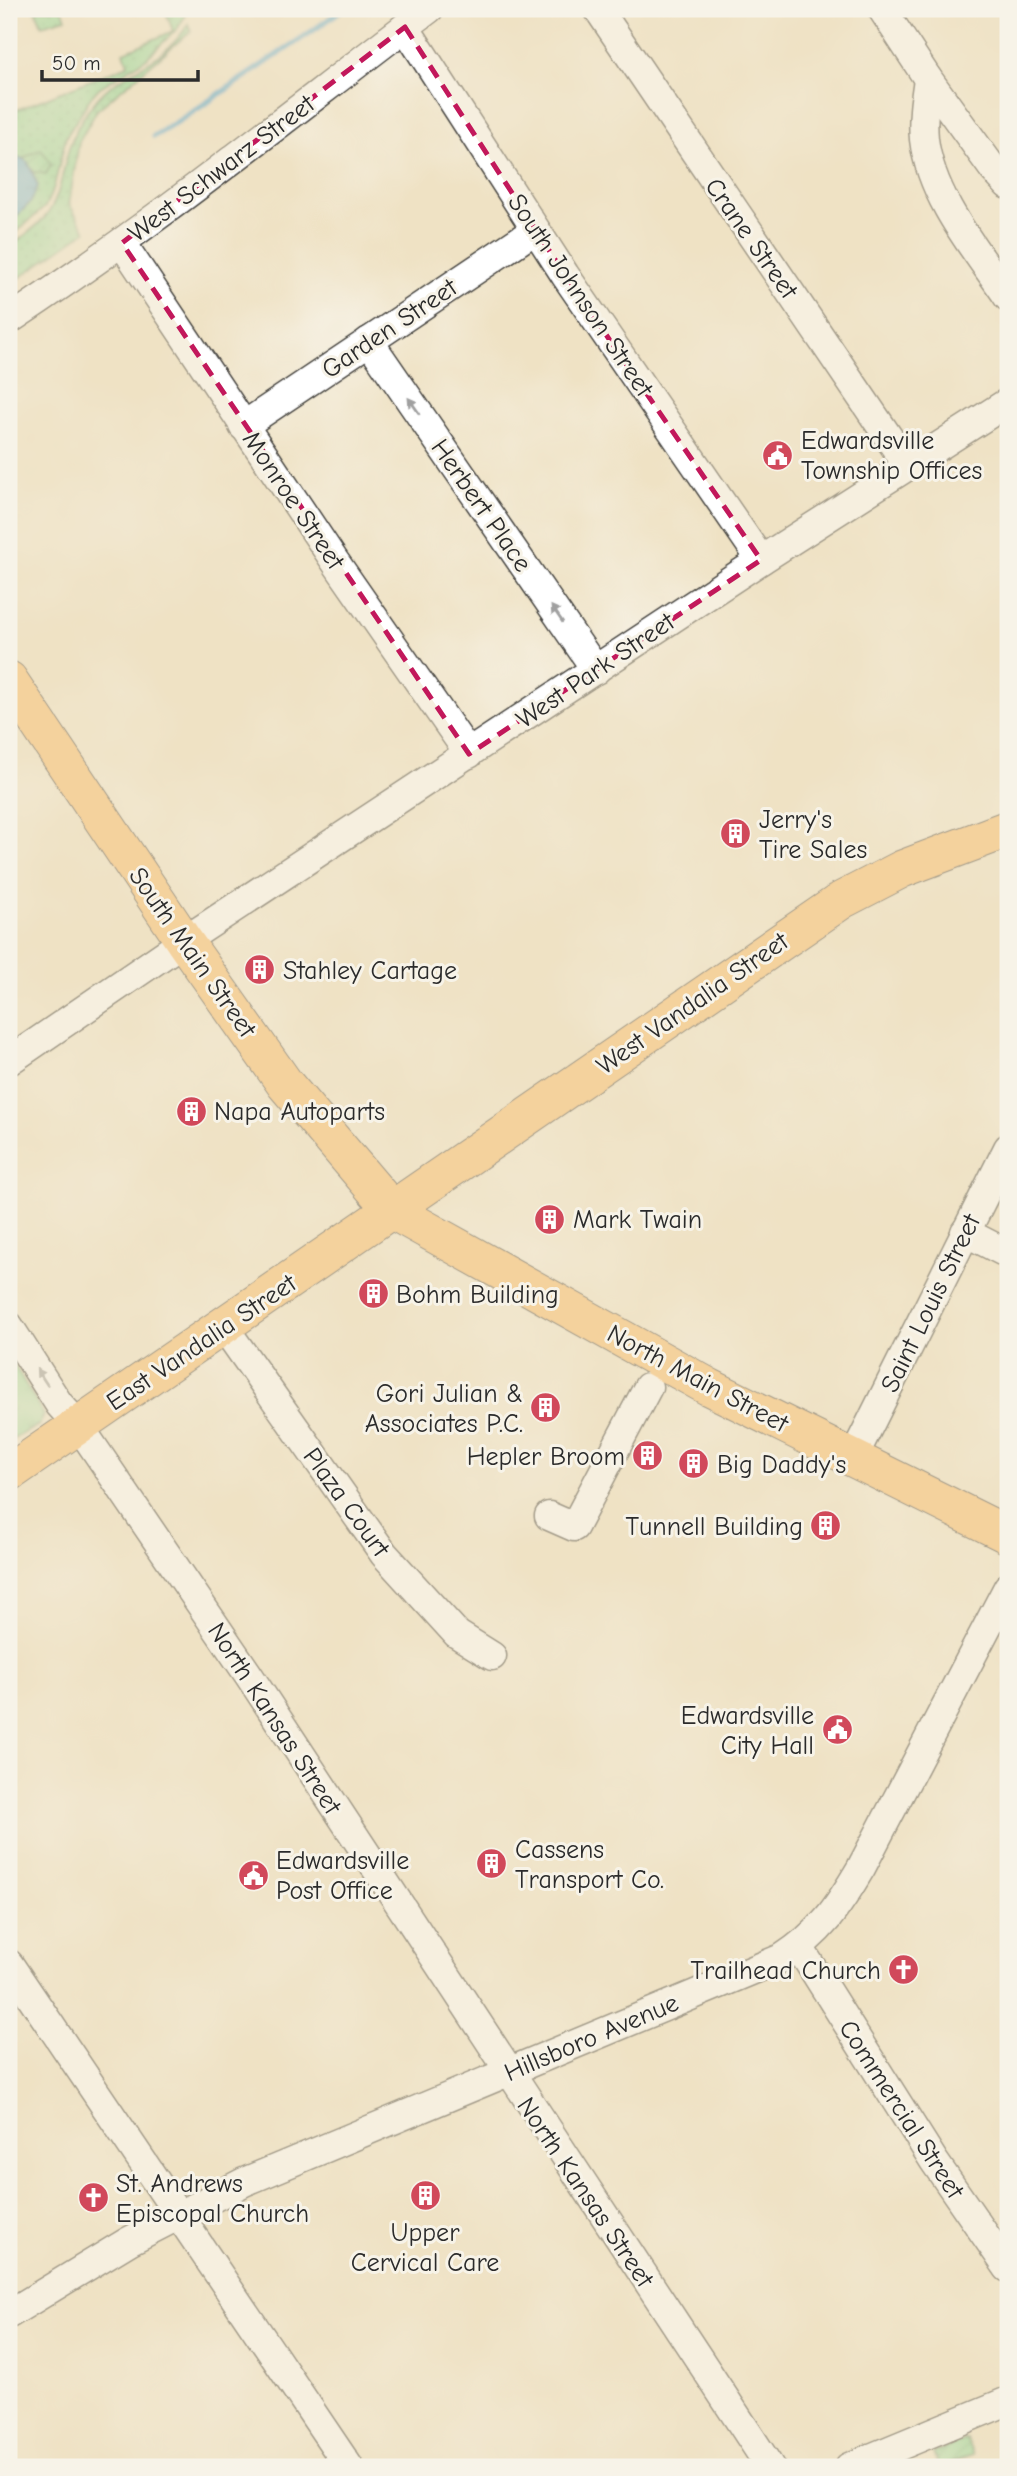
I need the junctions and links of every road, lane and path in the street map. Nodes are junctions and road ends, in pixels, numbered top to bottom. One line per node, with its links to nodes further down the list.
1 (429, 9): 4 (street, West Schwarz Street)
2 (598, 9): 14 (street, Crane Street)
3 (882, 9): 5 (street)
4 (405, 27): 7 (street, South Johnson Street); 8 (street, West Schwarz Street)
5 (928, 79): 6 (street); 9 (street)
6 (1008, 185)
7 (535, 230): 11 (street, Garden Street); 15 (street, South Johnson Street)
8 (122, 243): 10 (street, West Schwarz Street); 13 (street, Monroe Street)
9 (1008, 297)
10 (9, 320)
11 (369, 341): 13 (street, Garden Street); 16 (street, Herbert Place, one-way to 11)
12 (1008, 402): 14 (street, West Park Street)
13 (243, 426): 18 (street, Monroe Street)
14 (908, 466): 15 (street, West Park Street)
15 (761, 560): 16 (street, West Park Street)
16 (596, 670): 18 (street, West Park Street)
17 (9, 680): 20 (main road, South Main Street)
18 (469, 754): 20 (street, West Park Street)
19 (1008, 829): 23 (main road, West Vandalia Street)
20 (184, 941): 21 (street, West Park Street); 23 (main road, South Main Street)
21 (9, 1061)
22 (1008, 1148): 24 (street, Saint Louis Street)
23 (393, 1211): 27 (main road, East Vandalia Street); 30 (main road, North Main Street)
24 (965, 1232): 25 (street); 30 (street, Saint Louis Street)
25 (1008, 1254)
26 (9, 1326): 29 (street, North Kansas Street, one-way to 26)
27 (225, 1327): 29 (main road, East Vandalia Street); 35 (street, Plaza Court)
28 (648, 1387): 32 (street)
29 (79, 1426): 31 (main road, East Vandalia Street); 38 (street, North Kansas Street)
30 (853, 1458): 33 (main road, North Main Street)
31 (9, 1473)
32 (549, 1516)
33 (1008, 1535)
34 (1008, 1587): 36 (street, Hillsboro Avenue)
35 (492, 1656)
36 (799, 1947): 38 (street, Hillsboro Avenue); 40 (street, Commercial Street)
37 (9, 1964): 39 (street)
38 (507, 2072): 39 (street, Hillsboro Avenue); 44 (street, North Kansas Street)
39 (178, 2214): 41 (street, Hillsboro Avenue); 43 (street)
40 (1008, 2268)
41 (9, 2314)
42 (1008, 2401): 45 (street)
43 (349, 2467)
44 (769, 2467)
45 (849, 2467)

